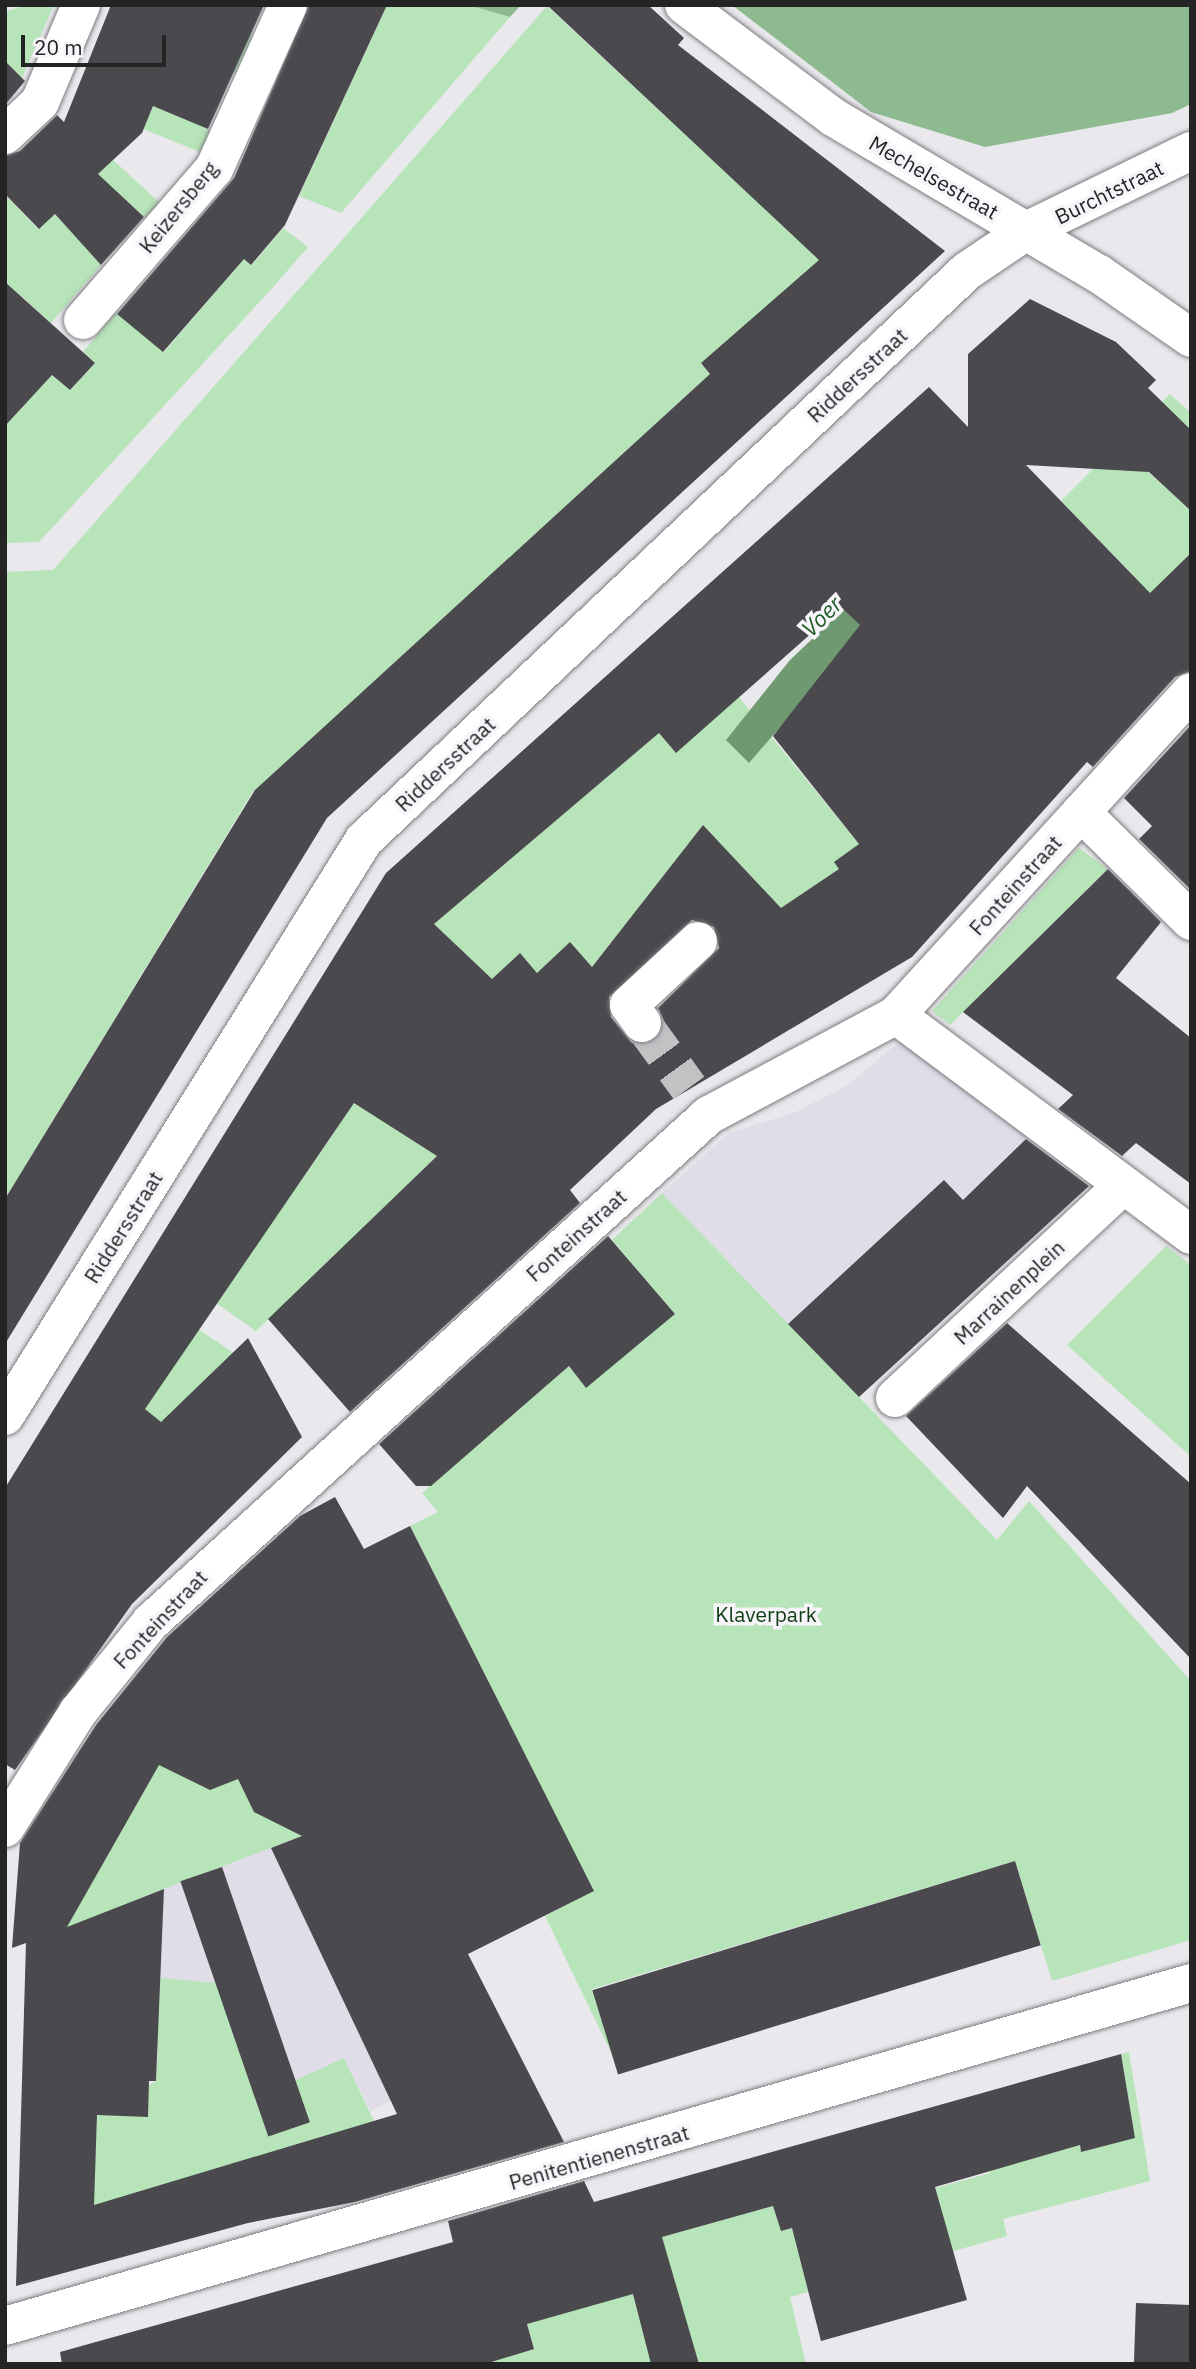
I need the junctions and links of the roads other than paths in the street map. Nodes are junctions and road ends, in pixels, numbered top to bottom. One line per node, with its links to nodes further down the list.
1 (80, 5): 4 (street)
2 (288, 5): 7 (street, Keizersberg)
3 (684, 5): 6 (street, Mechelsestraat)
4 (5, 135)
5 (1191, 150): 6 (street, Burchtstraat)
6 (1026, 231): 8 (street, Mechelsestraat); 18 (street, Riddersstraat)
7 (83, 320)
8 (1191, 338)
9 (1191, 692): 10 (street, Fonteinstraat)
10 (1081, 812): 11 (street); 13 (street, Fonteinstraat)
11 (1191, 921)
12 (698, 941): 14 (street)
13 (896, 1015): 15 (street); 19 (street, Fonteinstraat)
14 (642, 1023)
15 (1122, 1186): 16 (street); 17 (street, Marrainenplein)
16 (1191, 1235)
17 (895, 1398)
18 (5, 1416)
19 (5, 1828)
20 (1191, 1983): 21 (street, Penitentienenstraat)
21 (5, 2326)

